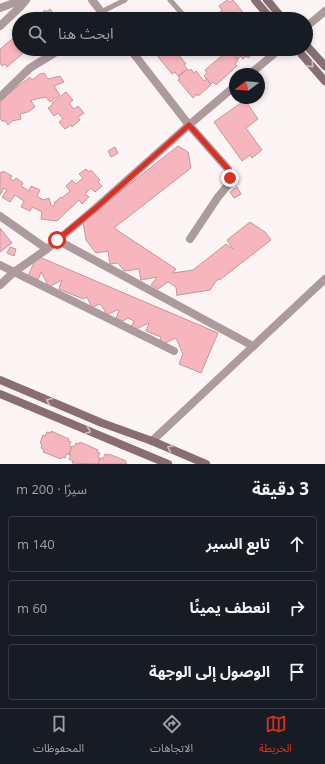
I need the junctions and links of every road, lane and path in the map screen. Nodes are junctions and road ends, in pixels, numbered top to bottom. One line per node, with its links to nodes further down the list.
1 (22, 0): 8 (street)
2 (26, 0): 10 (street)
3 (92, 0): 11 (street)
4 (125, 0): 11 (lane)
5 (170, 0): 12 (lane)
6 (255, 0): 13 (street)
7 (267, 0): 14 (street)
8 (0, 8)
9 (325, 11): 16 (street)
10 (15, 12)
11 (101, 12)
12 (180, 12)
13 (265, 12)
14 (277, 12)
15 (12, 15): 17 (street)
16 (313, 21)
17 (0, 26)
18 (313, 53): 23 (street)
19 (50, 56): 27 (street)
20 (135, 56): 28 (street)
21 (272, 56): 24 (street)
22 (303, 56): 25 (street, one-way to 25)
23 (325, 66)
24 (257, 68)
25 (325, 80)
26 (229, 91): 28 (street)
27 (0, 96)
28 (189, 125): 30 (street); 31 (street)
29 (0, 216): 32 (street)
30 (190, 239)
31 (57, 240): 32 (street); 37 (street)
32 (47, 249): 34 (street)
33 (0, 265): 34 (street)
34 (14, 272): 36 (street); 38 (street)
35 (325, 279): 37 (street)
36 (0, 285)
37 (253, 346): 41 (street)
38 (174, 351)
39 (0, 380): 41 (street, one-way to 39)
40 (0, 394): 42 (street, one-way to 42)
41 (152, 441): 43 (street, one-way to 41)
42 (168, 464)
43 (206, 464)

